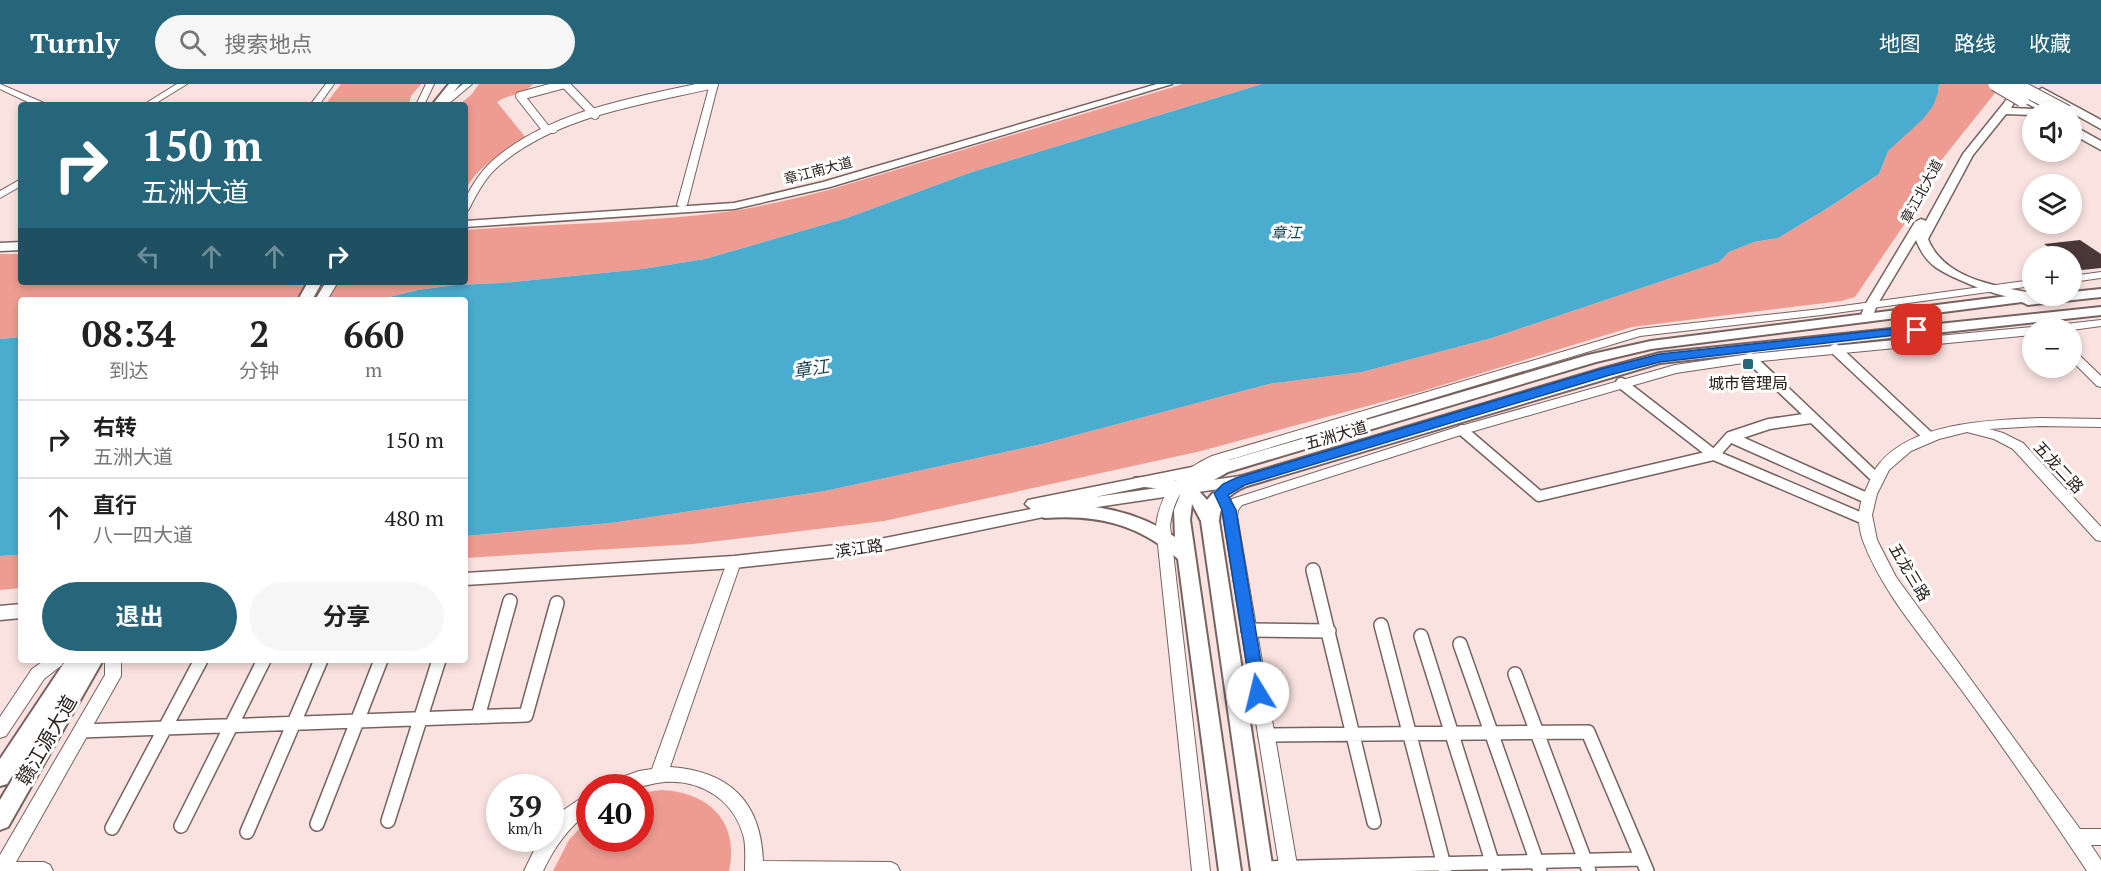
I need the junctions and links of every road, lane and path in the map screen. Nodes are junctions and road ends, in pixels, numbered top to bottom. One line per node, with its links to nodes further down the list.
1 (183, 84): 14 (street)
2 (330, 84): 15 (street)
3 (430, 84): 16 (street)
4 (442, 84): 17 (main road)
5 (455, 84): 18 (main road)
6 (468, 84): 19 (street)
7 (714, 84): 26 (street); 35 (street)
8 (1150, 84): 35 (main road, 章江南大道)
9 (1167, 84): 37 (main road, 章江南大道)
10 (2026, 84): 29 (highway)
11 (0, 86): 13 (street)
12 (2012, 86): 20 (highway, bridge); 21 (main road); 22 (highway); 23 (highway, bridge); 24 (main road, 章江北大道); 29 (main road); 51 (main road, 章江北大道)
13 (35, 102)
14 (152, 102)
15 (316, 102)
16 (421, 102)
17 (428, 102)
18 (440, 102)
19 (446, 102)
20 (2032, 102)
21 (2035, 102)
22 (2038, 102)
23 (2046, 102)
24 (2003, 111): 25 (main road); 45 (main road, 章江北大道)
25 (2022, 112)
26 (595, 115): 28 (street); 28 (street)
27 (2082, 120): 29 (highway)
28 (553, 129): 34 (street)
29 (2101, 129)
30 (2082, 131): 31 (highway)
31 (2101, 143)
32 (18, 184): 33 (street)
33 (0, 195)
34 (468, 203)
35 (682, 205): 36 (main road, 章江南大道)
36 (468, 218)
37 (468, 224)
38 (0, 240): 39 (main road)
39 (18, 240)
40 (18, 246): 41 (main road)
41 (0, 247)
42 (2101, 275): 43 (street)
43 (2082, 278)
44 (2101, 286): 46 (main road)
45 (1990, 288): 47 (street); 51 (street)
46 (2082, 289)
47 (2022, 291)
48 (2022, 293): 51 (main road)
49 (2101, 294): 51 (main road)
50 (2101, 305): 56 (main road)
51 (1868, 311): 73 (main road, 五洲大道); 73 (street)
52 (2101, 311): 56 (main road)
53 (2101, 323): 54 (street)
54 (2082, 325)
55 (2022, 332): 57 (street)
56 (1872, 335): 73 (main road, 五洲大道)
57 (1835, 349): 58 (street); 68 (street)
58 (1750, 358): 60 (street); 62 (street)
59 (2082, 365): 61 (street)
60 (1621, 383): 66 (street); 70 (street)
61 (2101, 383)
62 (1811, 418): 67 (street); 71 (street)
63 (2025, 422): 64 (street); 65 (street); 69 (street)
64 (2101, 423)
65 (1963, 428): 68 (street); 69 (street)
66 (1462, 430): 70 (street); 76 (street)
67 (1731, 437): 70 (street); 74 (street)
68 (1929, 437): 71 (street)
69 (2018, 446): 79 (street, 五龙二路)
70 (1714, 455): 77 (street)
71 (1875, 477): 74 (street)
72 (1141, 482): 73 (main road); 83 (main road, 滨江路)
73 (1190, 484): 75 (main road, 滨江路); 76 (street); 78 (main road); 78 (main road); 80 (street); 81 (main road)
74 (1869, 499): 77 (street)
75 (1045, 512): 80 (main road); 82 (main road, 滨江路)
76 (1230, 516): 93 (street)
77 (1864, 519): 133 (street, 五龙三路)
78 (1210, 521): 144 (main road)
79 (2101, 536)
80 (1164, 537): 81 (main road); 148 (street)
81 (1186, 556): 149 (main road)
82 (734, 562): 85 (main road, 滨江路); 121 (street)
83 (468, 570)
84 (1313, 570): 94 (street)
85 (468, 579)
86 (510, 601): 107 (street)
87 (18, 603): 89 (main road)
88 (557, 603): 107 (street)
89 (0, 604)
90 (18, 611): 91 (main road)
91 (0, 613)
92 (1381, 625): 119 (street)
93 (1248, 630): 94 (street); 120 (street)
94 (1329, 631): 118 (street)
95 (1421, 636): 115 (street)
96 (1460, 644): 116 (street)
97 (52, 663): 113 (street)
98 (74, 663): 123 (main road, 赣江源大道)
99 (91, 663): 125 (main road, 赣江源大道)
100 (113, 663): 114 (street)
101 (199, 663): 112 (street)
102 (263, 663): 111 (street)
103 (320, 663): 110 (street)
104 (380, 663): 109 (street)
105 (438, 663): 108 (street)
106 (1515, 674): 117 (street)
107 (478, 717): 108 (street)
108 (420, 719): 109 (street); 126 (street)
109 (357, 721): 110 (street); 129 (street)
110 (294, 723): 111 (street); 132 (street)
111 (232, 726): 112 (street); 130 (street)
112 (165, 728): 114 (street); 131 (street)
113 (0, 731)
114 (81, 731): 142 (street)
115 (1452, 733): 116 (street); 119 (street); 138 (street)
116 (1491, 733): 117 (street); 139 (street)
117 (1537, 733): 136 (street); 137 (street)
118 (1353, 734): 119 (street); 120 (street); 128 (street)
119 (1410, 734): 140 (street)
120 (1265, 735): 141 (street)
121 (659, 774): 122 (street); 143 (street)
122 (654, 775)
123 (0, 777)
124 (576, 811): 127 (street)
125 (0, 820)
126 (388, 821)
127 (564, 822)
128 (1374, 822)
129 (317, 824)
130 (181, 826)
131 (112, 828)
132 (247, 832)
133 (2075, 837): 134 (street); 150 (street, 五龙三路)
134 (2101, 837)
135 (543, 852): 146 (street)
136 (1645, 865): 137 (street)
137 (1587, 866): 139 (street)
138 (1494, 867): 139 (street); 140 (street)
139 (1539, 867)
140 (1444, 868): 141 (street)
141 (1288, 869): 144 (street)
142 (1, 870): 145 (street)
143 (754, 870): 147 (street)
144 (1261, 870)
145 (44, 871)
146 (533, 871)
147 (891, 871)
148 (1202, 871)
149 (1230, 871)
150 (2098, 871)

